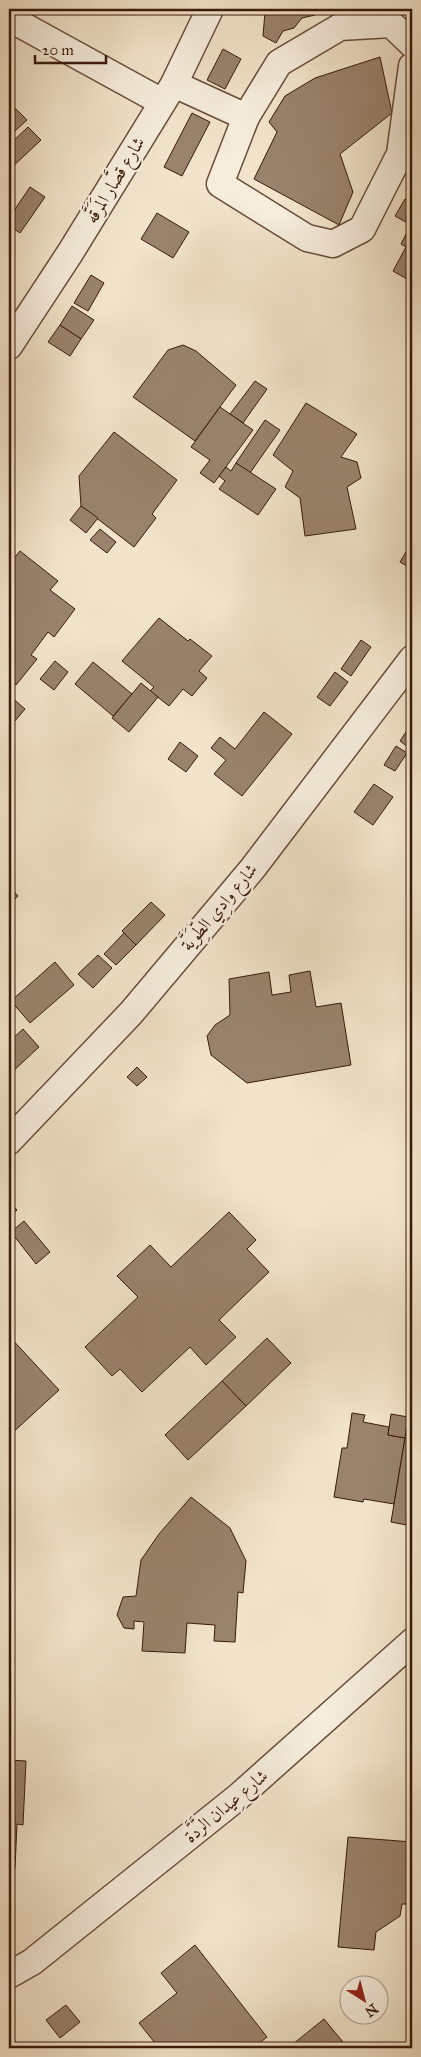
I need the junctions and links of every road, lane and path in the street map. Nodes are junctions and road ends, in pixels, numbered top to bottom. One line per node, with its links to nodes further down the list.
1 (210, 9): 5 (street, شارع قصَّار المَرَقَّه)
2 (9, 18): 5 (street)
3 (412, 44): 6 (street)
4 (412, 66): 6 (street)
5 (168, 93): 6 (street); 7 (street, شارع قصَّار المَرَقَّه)
6 (246, 117)
7 (9, 346)
8 (412, 659): 9 (street, شارع وادِي الطِّوَيَّة)
9 (9, 1141)
10 (412, 1642): 11 (street, شارع عِيدان الرَّدَّة)
11 (32, 1962): 12 (street, شارع عِيدان الرَّدَّة); 13 (street, شارع عِيدان الرَّدَّة)
12 (9, 1975)
13 (9, 1991)

